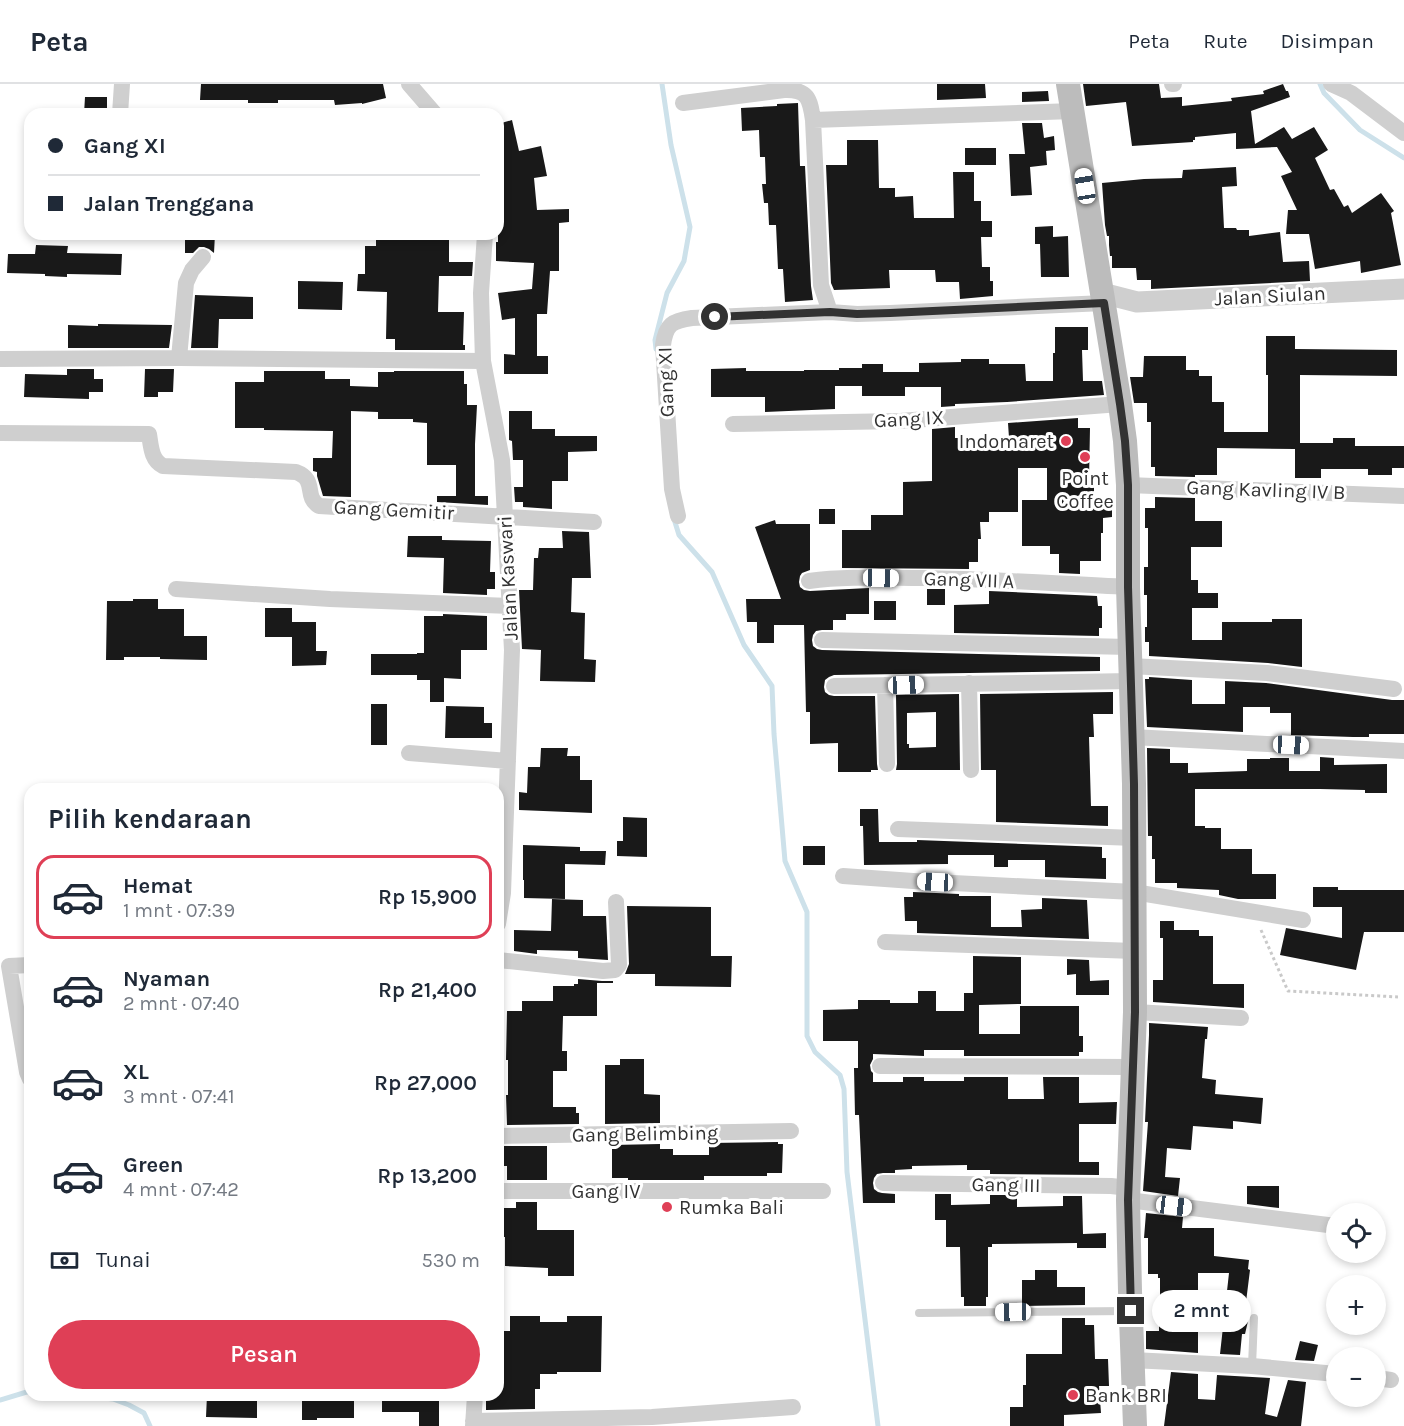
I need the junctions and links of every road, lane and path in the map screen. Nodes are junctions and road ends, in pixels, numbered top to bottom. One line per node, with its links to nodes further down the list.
1 (122, 84): 6 (street)
2 (409, 84): 7 (street)
3 (1068, 84): 8 (main road)
4 (1331, 84): 10 (street)
5 (684, 103): 9 (street)
6 (120, 108)
7 (430, 108)
8 (1073, 111): 9 (street); 14 (main road)
9 (813, 120): 15 (street)
10 (1404, 133)
11 (485, 240): 18 (street, Jalan Kaswari)
12 (203, 257): 16 (street)
13 (1404, 289): 14 (street, Jalan Siulan)
14 (1104, 303): 15 (street, Gang XI); 19 (main road)
15 (830, 312): 24 (street, Gang XI)
16 (179, 358): 17 (street); 18 (street)
17 (0, 359)
18 (483, 361): 25 (street, Jalan Kaswari)
19 (1120, 404): 20 (street, Gang IX); 22 (main road)
20 (733, 424)
21 (0, 433): 25 (street, Gang Gemitir)
22 (1128, 485): 23 (street, Gang Kavling IV B); 28 (main road)
23 (1404, 496)
24 (678, 516)
25 (504, 517): 26 (street); 30 (street, Jalan Kaswari)
26 (594, 522)
27 (809, 581): 28 (street, Gang VII A)
28 (1128, 587): 32 (main road)
29 (176, 589): 30 (street)
30 (510, 606): 40 (street, Jalan Kaswari)
31 (822, 640): 32 (street)
32 (1130, 665): 33 (street); 36 (street); 37 (main road)
33 (969, 683): 34 (street); 42 (street)
34 (885, 685): 35 (street); 41 (street)
35 (834, 686)
36 (1394, 689)
37 (1132, 737): 38 (street); 44 (main road)
38 (1404, 751)
39 (409, 753): 40 (street)
40 (508, 761): 45 (street, Jalan Kaswari)
41 (888, 764)
42 (971, 770)
43 (898, 829): 44 (street)
44 (1134, 838): 47 (main road)
45 (504, 867)
46 (843, 876): 47 (street)
47 (1134, 892): 49 (street); 52 (main road)
48 (616, 902): 53 (street)
49 (1253, 912): 50 (street); 55 (path)
50 (1303, 920)
51 (885, 942): 52 (street)
52 (1134, 951): 56 (main road)
53 (504, 961)
54 (24, 965): 58 (street)
55 (1398, 997)
56 (1135, 1012): 57 (street); 60 (main road)
57 (1241, 1018)
58 (24, 1054)
59 (880, 1066): 60 (street)
60 (1133, 1067): 66 (main road)
61 (791, 1131): 62 (street, Gang Belimbing)
62 (504, 1136)
63 (883, 1183): 66 (street, Gang III)
64 (504, 1191): 65 (street, Gang IV)
65 (823, 1191)
66 (1128, 1194): 67 (street, Gang III); 68 (main road)
67 (1326, 1224)
68 (1131, 1311): 69 (lane); 71 (main road)
69 (919, 1313)
70 (1254, 1318): 72 (lane)
71 (1132, 1360): 72 (street); 77 (main road)
72 (1252, 1366): 73 (street)
73 (1326, 1373)
74 (475, 1401): 76 (street)
75 (794, 1407): 76 (street)
76 (473, 1424)
77 (1135, 1426)

